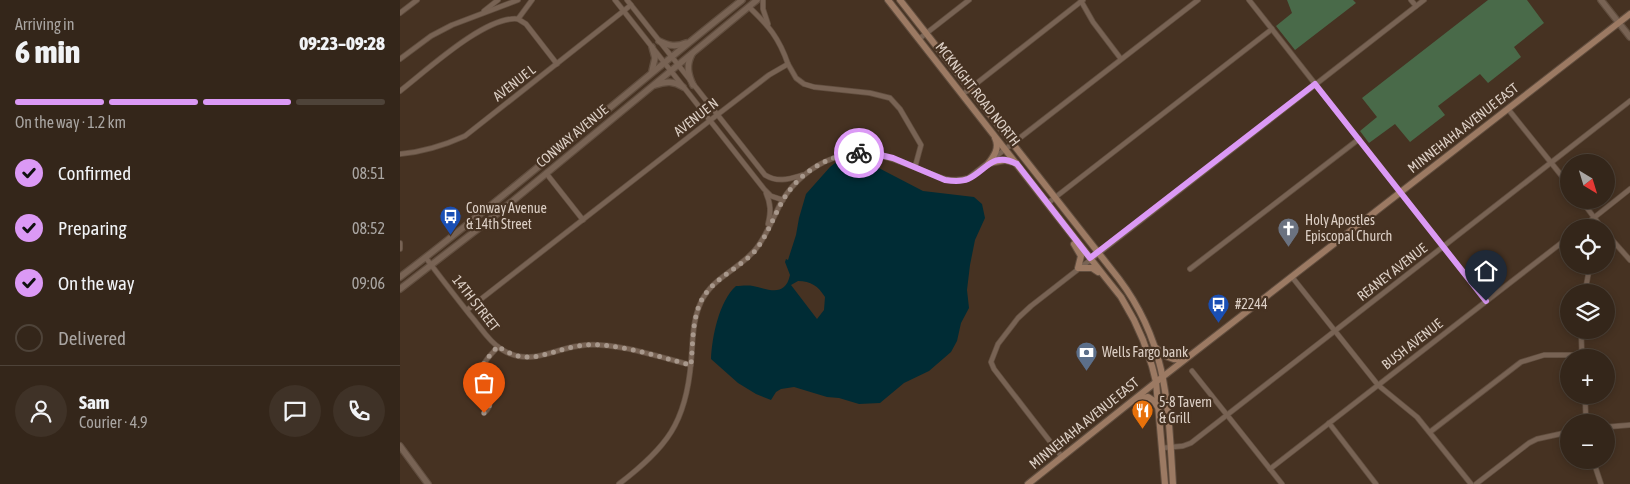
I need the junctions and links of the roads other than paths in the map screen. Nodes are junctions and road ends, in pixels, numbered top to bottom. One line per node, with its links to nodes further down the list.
1 (417, 0): 23 (street)
2 (498, 0): 25 (street)
3 (518, 0): 25 (street)
4 (532, 0): 26 (street)
5 (615, 0): 22 (street)
6 (627, 0): 19 (street)
7 (742, 0): 33 (street, CONWAY AVENUE)
8 (763, 0): 28 (street)
9 (888, 0): 32 (main road, MCKNIGHT ROAD NORTH)
10 (900, 0): 30 (main road, MCKNIGHT ROAD NORTH)
11 (969, 0): 30 (street)
12 (1198, 0): 39 (street)
13 (1249, 0): 29 (street)
14 (1411, 0): 20 (street)
15 (1424, 0): 20 (street)
16 (1601, 0): 27 (street)
17 (755, 1): 21 (street, CONWAY AVENUE)
18 (1081, 1): 39 (street); 50 (street)
19 (631, 5): 22 (street, AVENUE L); 34 (street)
20 (1416, 6): 46 (street)
21 (749, 7): 28 (street); 36 (street, CONWAY AVENUE)
22 (624, 11): 35 (street); 41 (street, AVENUE L)
23 (400, 13)
24 (1630, 14): 27 (main road, MINNEHAHA AVENUE EAST)
25 (479, 15): 38 (street)
26 (518, 19): 41 (street); 51 (street)
27 (1619, 22): 31 (street); 54 (main road, MINNEHAHA AVENUE EAST)
28 (768, 25): 42 (street)
29 (1272, 30): 46 (street); 72 (street)
30 (926, 33): 32 (street); 50 (main road, MCKNIGHT ROAD NORTH)
31 (1630, 37)
32 (919, 39): 52 (main road, MCKNIGHT ROAD NORTH)
33 (692, 40): 34 (street); 37 (street, CONWAY AVENUE)
34 (659, 41): 37 (street)
35 (652, 47): 40 (street); 45 (street)
36 (696, 50): 43 (street, CONWAY AVENUE); 47 (street)
37 (671, 57): 40 (street, CONWAY AVENUE); 43 (street)
38 (400, 59)
39 (1121, 59): 59 (street)
40 (664, 62): 44 (street); 45 (street, CONWAY AVENUE)
41 (557, 64): 61 (street, AVENUE L)
42 (788, 64): 55 (street, AVENUE N); 65 (street)
43 (677, 65): 44 (street, CONWAY AVENUE); 47 (street)
44 (670, 70): 48 (street, CONWAY AVENUE); 49 (street)
45 (649, 75): 85 (street, CONWAY AVENUE)
46 (1315, 84): 58 (street); 84 (street)
47 (693, 85): 55 (street)
48 (651, 87): 49 (street); 66 (street, CONWAY AVENUE)
49 (684, 87): 56 (street)
50 (970, 89): 52 (street); 59 (main road, MCKNIGHT ROAD NORTH)
51 (400, 91)
52 (962, 94): 57 (main road, MCKNIGHT ROAD NORTH)
53 (1630, 101): 62 (street, REANEY AVENUE)
54 (1508, 109): 62 (street); 71 (main road, MINNEHAHA AVENUE EAST)
55 (717, 115): 56 (street, AVENUE N); 68 (street)
56 (710, 120): 69 (street); 78 (street, AVENUE N)
57 (992, 132): 60 (main road, MCKNIGHT ROAD NORTH); 63 (main road)
58 (1359, 139): 71 (street); 90 (street)
59 (1013, 144): 60 (street); 72 (main road, MCKNIGHT ROAD NORTH)
60 (1006, 149): 63 (street); 64 (main road, MCKNIGHT ROAD NORTH)
61 (400, 154)
62 (1551, 163): 67 (street); 83 (street, REANEY AVENUE)
63 (988, 164): 64 (main road); 65 (street)
64 (1017, 164): 74 (main road, MCKNIGHT ROAD NORTH)
65 (915, 168): 68 (street)
66 (546, 173): 78 (street); 88 (street, CONWAY AVENUE)
67 (1560, 174)
68 (805, 175): 73 (street)
69 (764, 189): 73 (street); 80 (street)
70 (1630, 189): 76 (street)
71 (1401, 192): 83 (street); 93 (main road, MINNEHAHA AVENUE EAST)
72 (1055, 198): 74 (street); 84 (main road, MCKNIGHT ROAD NORTH)
73 (782, 200): 80 (street)
74 (1048, 203): 79 (main road, MCKNIGHT ROAD NORTH)
75 (1587, 209): 76 (street)
76 (1594, 217): 77 (street)
77 (1592, 219)
78 (582, 220): 96 (street, AVENUE N)
79 (1068, 229): 86 (main road, MCKNIGHT ROAD NORTH); 89 (main road)
80 (765, 234): 102 (street)
81 (1615, 243): 87 (street)
82 (1560, 244): 95 (street, BUSH AVENUE)
83 (1444, 246): 95 (street); 97 (street, REANEY AVENUE)
84 (1098, 252): 86 (street); 99 (main road, MCKNIGHT ROAD NORTH)
85 (426, 258): 88 (street, 14TH STREET); 91 (street, CONWAY AVENUE)
86 (1090, 258): 89 (street); 92 (main road, MCKNIGHT ROAD NORTH)
87 (1630, 260)
88 (431, 265): 94 (street, CONWAY AVENUE); 96 (street, 14TH STREET)
89 (1078, 268): 92 (main road); 119 (street)
90 (1190, 269)
91 (400, 277)
92 (1106, 277): 105 (main road, MCKNIGHT ROAD NORTH)
93 (1292, 277): 97 (street); 101 (main road, MINNEHAHA AVENUE EAST)
94 (400, 289)
95 (1486, 301): 106 (street, BUSH AVENUE)
96 (467, 310): 98 (street, 14TH STREET)
97 (1335, 330): 106 (street); 110 (street, REANEY AVENUE)
98 (498, 346): 102 (street, 14TH STREET); 109 (street)
99 (1155, 347): 101 (main road); 104 (main road, MCKNIGHT ROAD NORTH)
100 (1560, 355): 114 (street)
101 (1186, 359): 104 (main road, MINNEHAHA AVENUE EAST)
102 (691, 365): 125 (street)
103 (1192, 370): 110 (street)
104 (1163, 377): 105 (main road, MINNEHAHA AVENUE EAST); 118 (main road, MCKNIGHT ROAD NORTH)
105 (1156, 382): 107 (main road, MINNEHAHA AVENUE EAST); 108 (main road, MCKNIGHT ROAD NORTH)
106 (1378, 385): 111 (street, BUSH AVENUE); 114 (street)
107 (1131, 402): 108 (main road); 120 (main road, MINNEHAHA AVENUE EAST)
108 (1158, 407): 117 (main road, MCKNIGHT ROAD NORTH)
109 (484, 413)
110 (1227, 415): 118 (street, REANEY AVENUE); 122 (street)
111 (1329, 423): 122 (street, BUSH AVENUE); 130 (street)
112 (1630, 425): 113 (street)
113 (1615, 426)
114 (1430, 432): 131 (street)
115 (1560, 434): 132 (street)
116 (400, 446): 124 (street)
117 (1162, 448): 118 (street, REANEY AVENUE); 127 (main road, MCKNIGHT ROAD NORTH)
118 (1170, 448): 128 (main road, MCKNIGHT ROAD NORTH)
119 (1055, 449): 120 (street); 121 (street)
120 (1062, 457): 121 (main road, MINNEHAHA AVENUE EAST)
121 (1055, 463): 126 (main road, MINNEHAHA AVENUE EAST)
122 (1270, 469): 129 (street)
123 (1597, 469): 133 (street)
124 (428, 484)
125 (619, 484)
126 (1028, 484)
127 (1165, 484)
128 (1173, 484)
129 (1282, 484)
130 (1376, 484)
131 (1471, 484)
132 (1476, 484)
133 (1601, 484)

